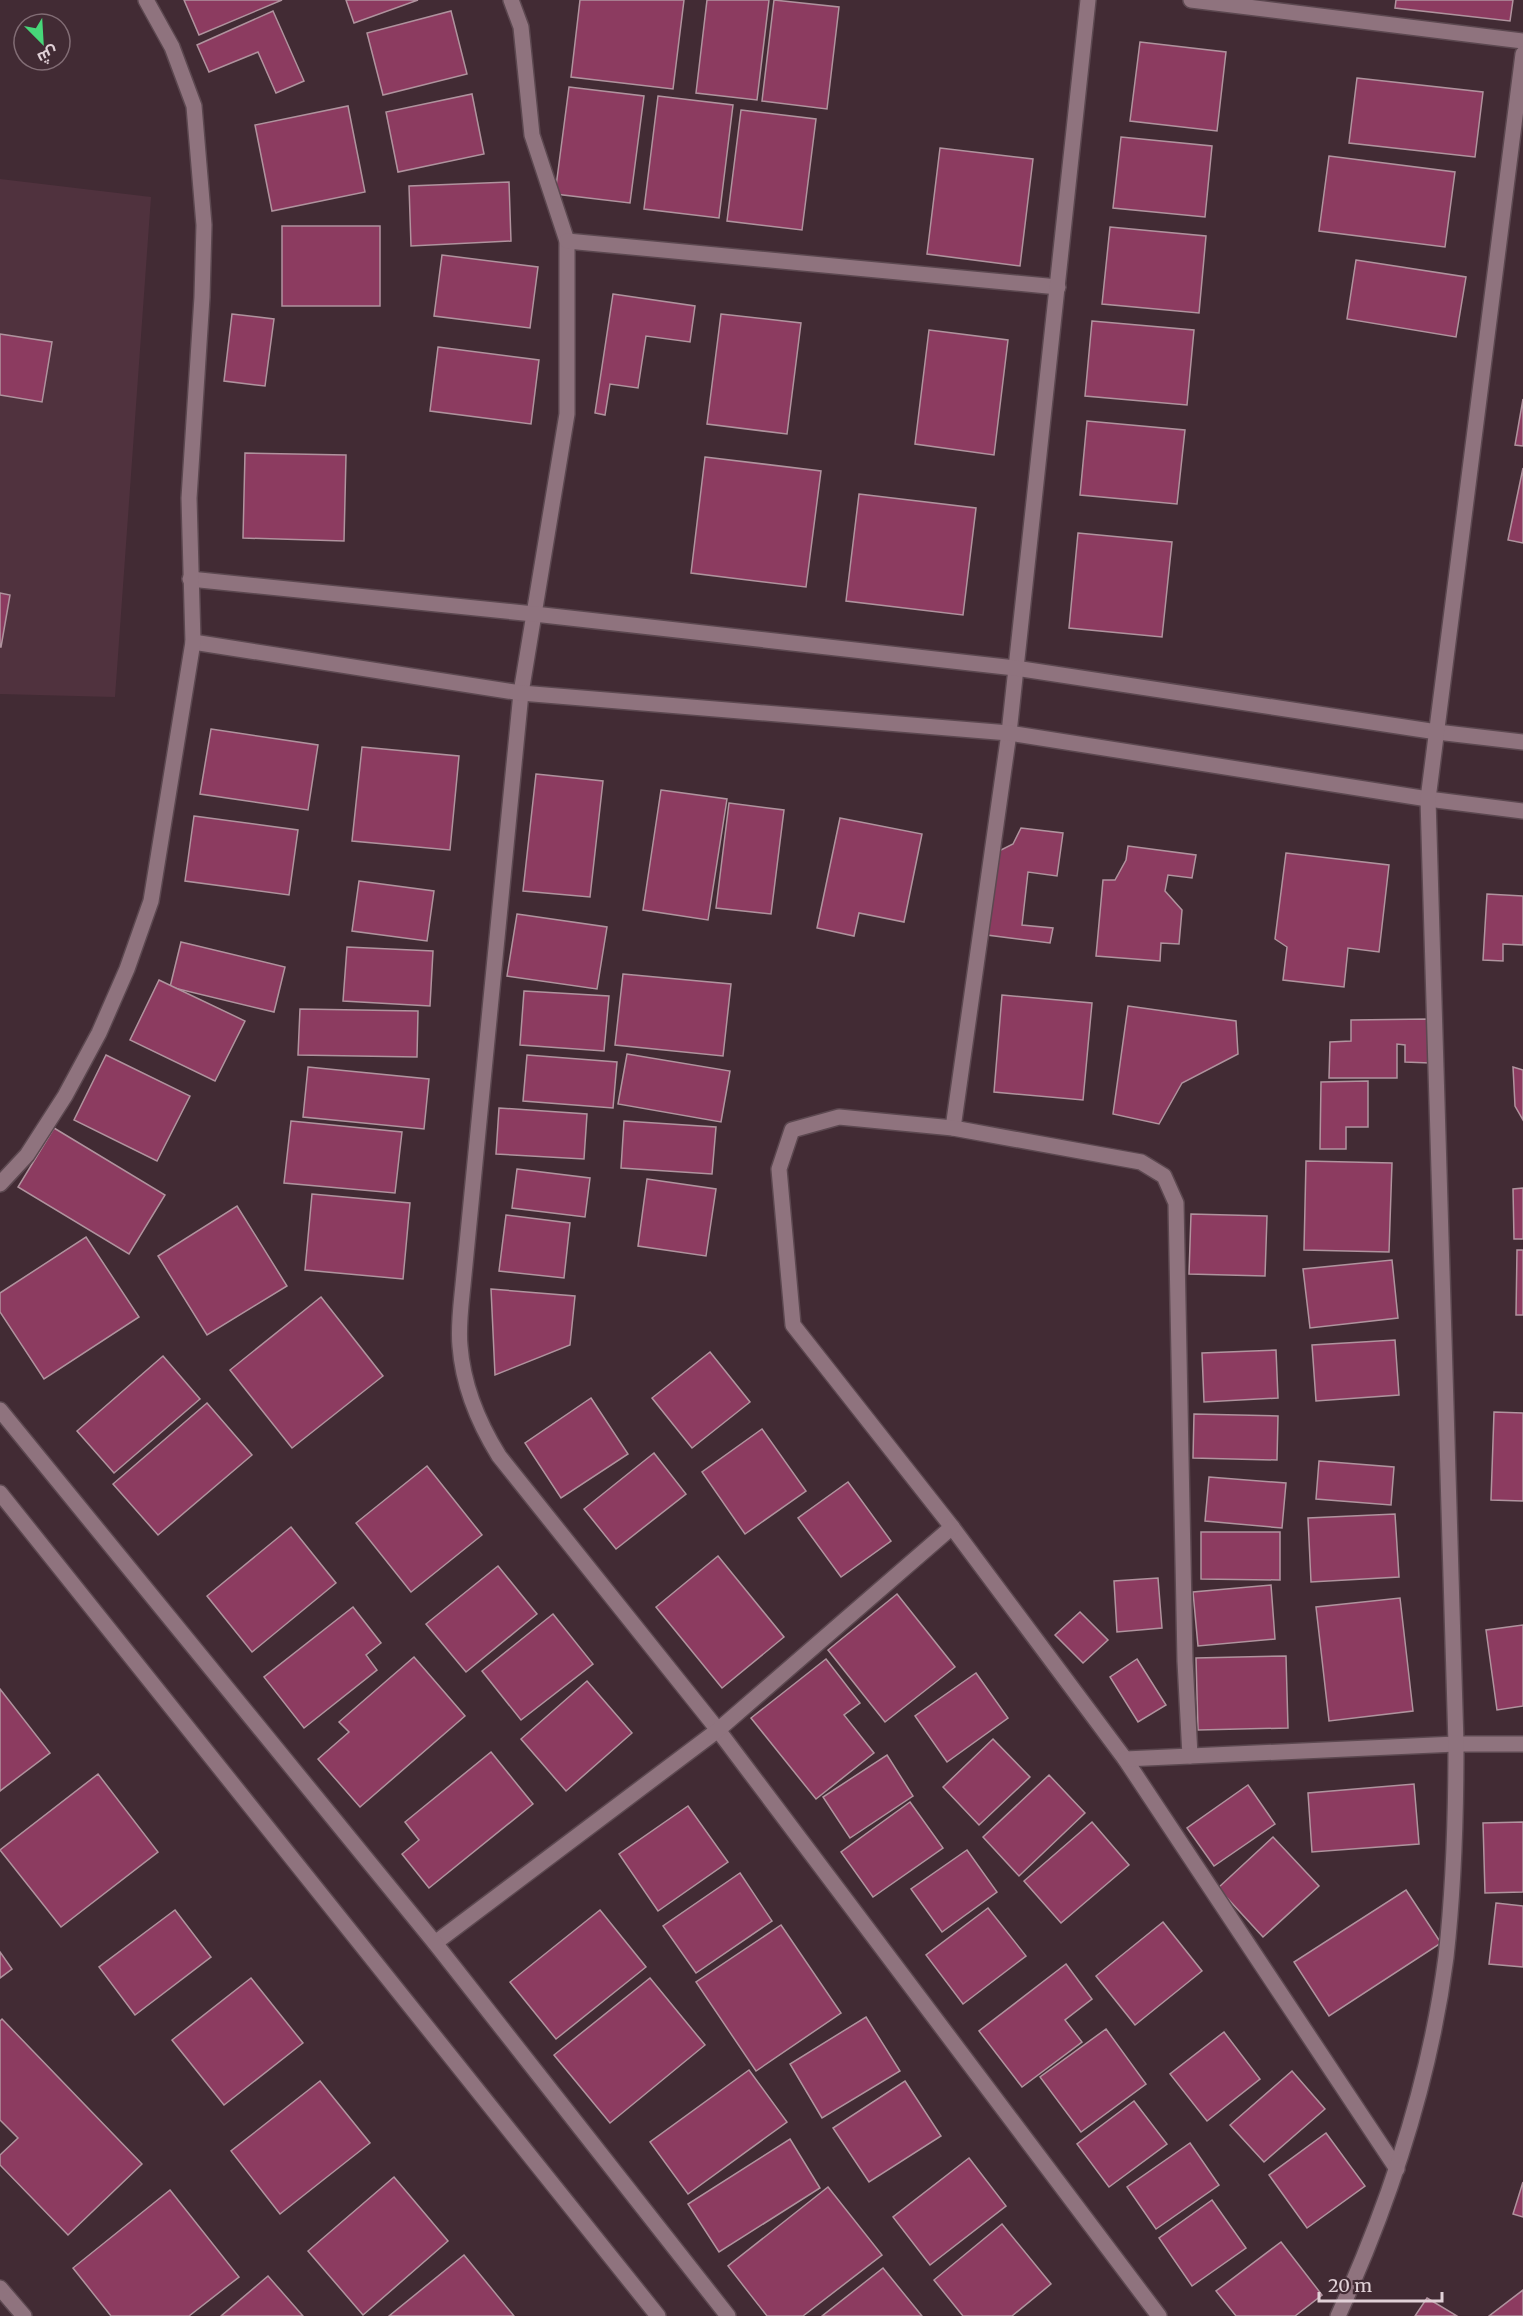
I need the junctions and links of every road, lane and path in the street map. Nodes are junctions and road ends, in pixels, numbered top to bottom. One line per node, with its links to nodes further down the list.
1 (146, 0): 9 (street)
2 (511, 0): 7 (street)
3 (1088, 0): 8 (street)
4 (1191, 0): 5 (street)
5 (1523, 41)
6 (1523, 54): 15 (street)
7 (567, 241): 8 (street); 10 (street)
8 (1058, 287): 12 (street)
9 (190, 579): 10 (street); 11 (street)
10 (534, 614): 12 (street); 13 (street)
11 (193, 642): 13 (street); 20 (street)
12 (1016, 668): 14 (street); 15 (street)
13 (521, 693): 14 (street); 24 (street)
14 (1009, 732): 17 (street); 19 (street)
15 (1437, 732): 16 (street); 17 (street)
16 (1523, 742)
17 (1428, 799): 18 (street); 26 (street)
18 (1523, 811)
19 (953, 1128): 23 (street); 27 (street)
20 (0, 1184)
21 (0, 1410): 29 (street)
22 (0, 1493): 33 (street)
23 (952, 1527): 24 (street); 28 (street)
24 (718, 1730): 29 (street); 35 (street)
25 (1523, 1743): 26 (street)
26 (1456, 1744): 27 (street); 30 (street)
27 (1190, 1756): 28 (street)
28 (1125, 1759): 30 (street)
29 (435, 1943): 34 (street)
30 (1397, 2169): 36 (street)
31 (0, 2289): 32 (street)
32 (24, 2316)
33 (658, 2316)
34 (728, 2316)
35 (1159, 2316)
36 (1338, 2316)

